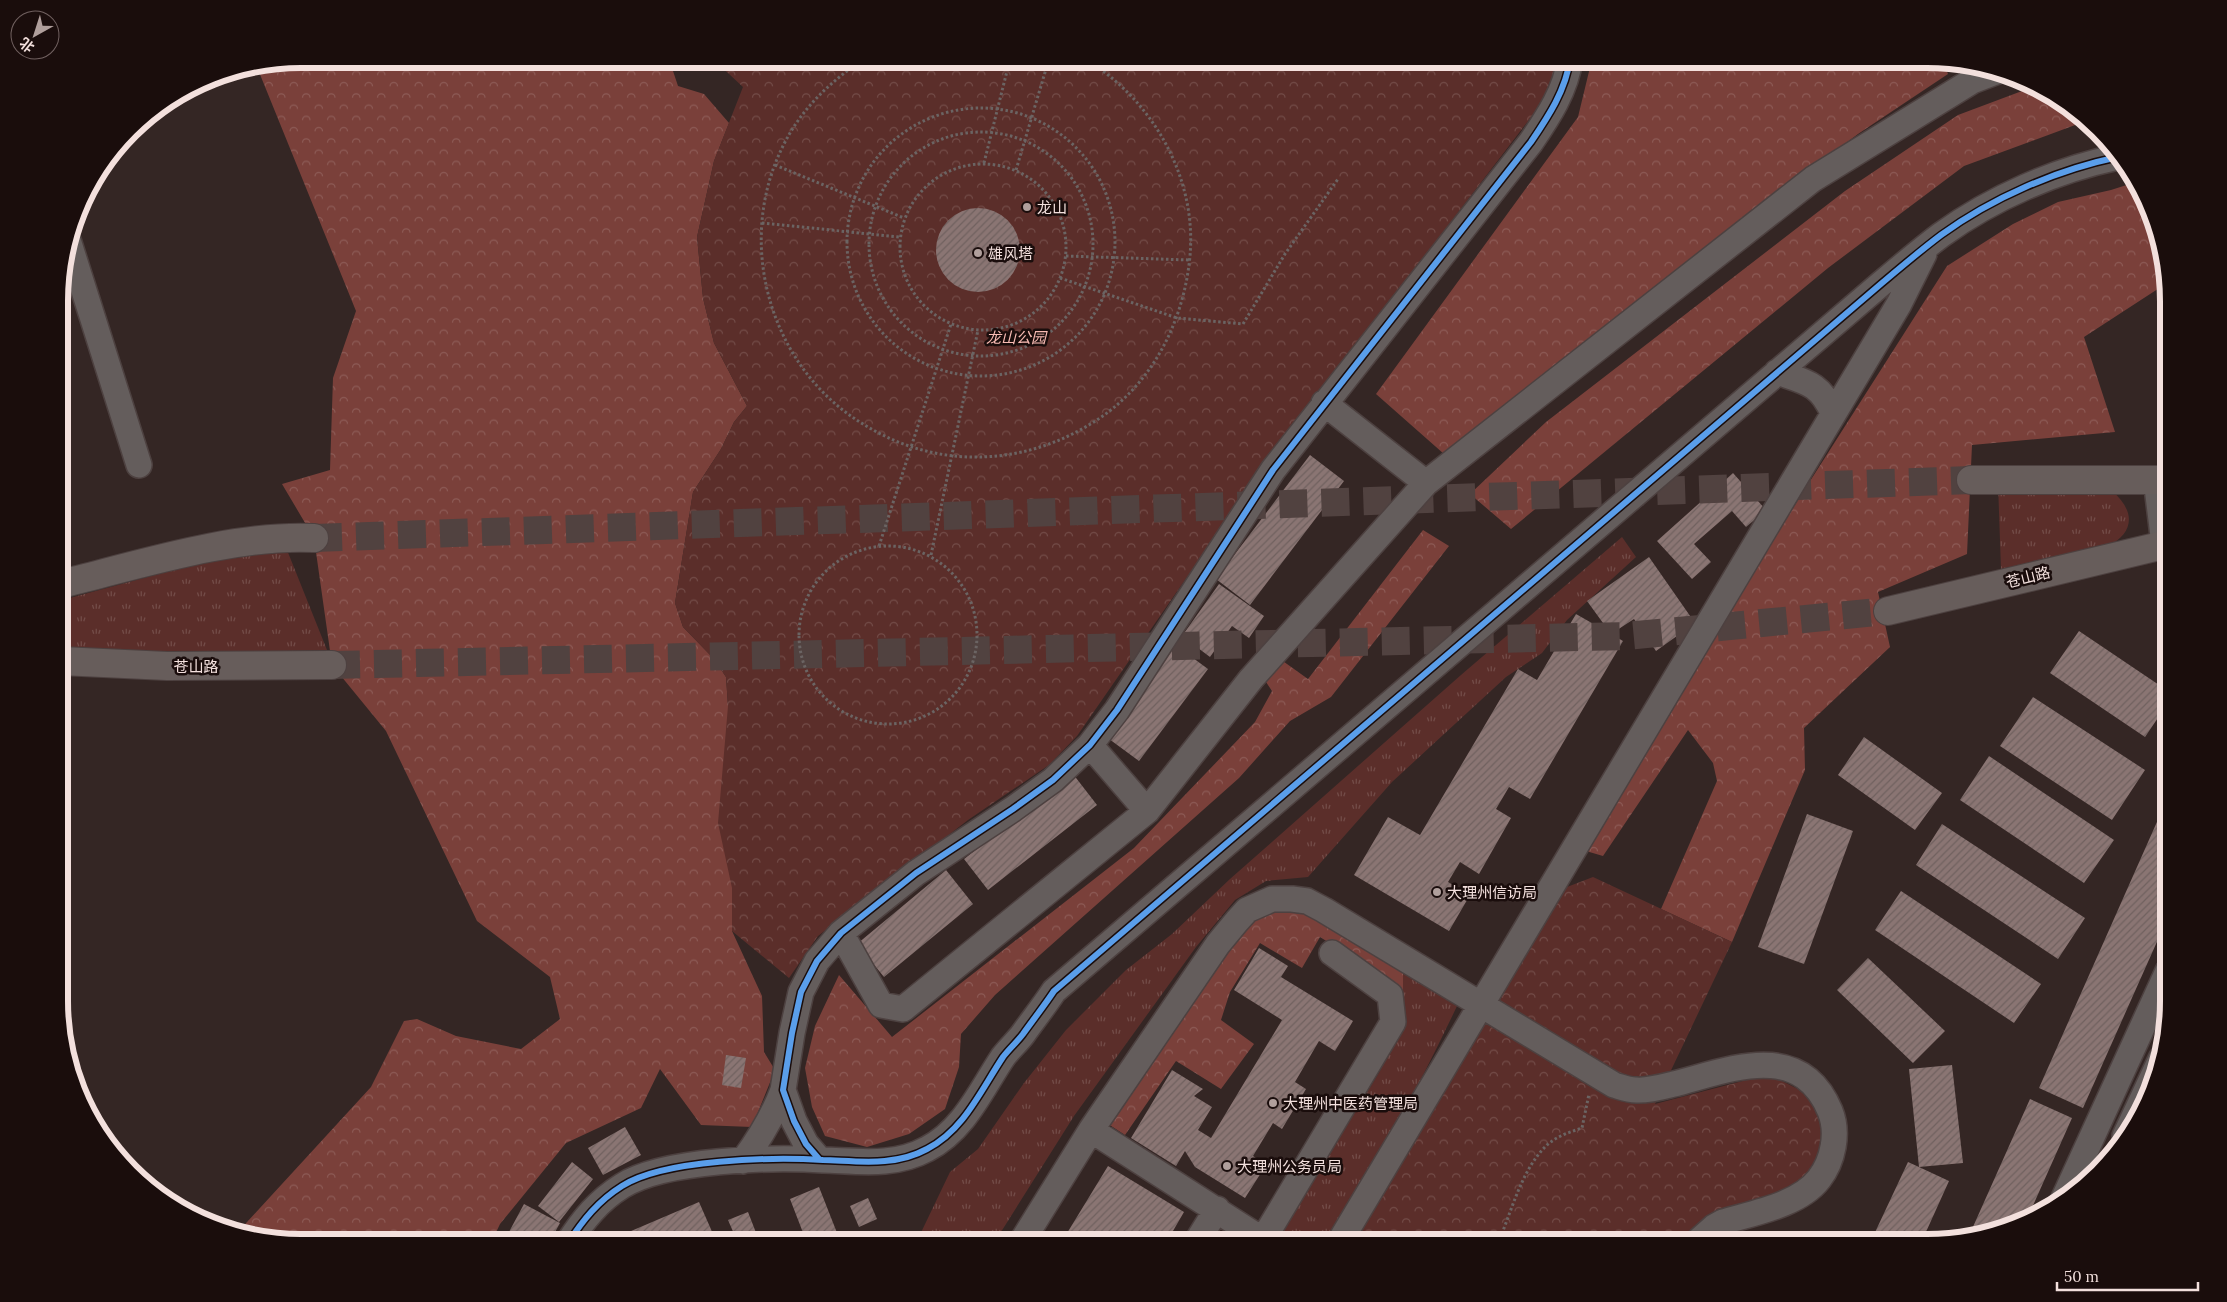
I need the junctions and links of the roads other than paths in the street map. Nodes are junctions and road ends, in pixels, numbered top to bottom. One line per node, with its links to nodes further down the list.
1 (1568, 68): 7 (street)
2 (1969, 73): 12 (street)
3 (2111, 159): 4 (street)
4 (1929, 245): 6 (street); 8 (street)
5 (72, 253): 9 (street)
6 (1777, 372): 8 (street); 27 (street)
7 (1324, 403): 12 (street); 19 (street)
8 (1833, 412): 24 (street)
9 (139, 465)
10 (1971, 480): 11 (main road)
11 (2160, 480)
12 (1426, 483): 20 (street)
13 (314, 538): 15 (main road)
14 (2160, 545): 16 (main road, 苍山路)
15 (68, 582)
16 (1888, 611)
17 (68, 661): 18 (main road, 苍山路)
18 (332, 665)
19 (1090, 745): 20 (street); 21 (street)
20 (1147, 811): 21 (street)
21 (841, 933): 25 (street)
22 (1332, 953): 35 (street)
23 (2160, 988): 29 (street)
24 (1482, 1004): 26 (street); 36 (street); 37 (street)
25 (784, 1090): 27 (street); 28 (street)
26 (1091, 1130): 30 (street); 32 (street)
27 (819, 1159): 28 (street)
28 (743, 1161): 31 (street)
29 (2070, 1184)
30 (1217, 1210): 33 (street); 34 (street)
31 (574, 1234)
32 (1027, 1234)
33 (1202, 1234)
34 (1251, 1234)
35 (1267, 1234)
36 (1343, 1234)
37 (1706, 1234)

